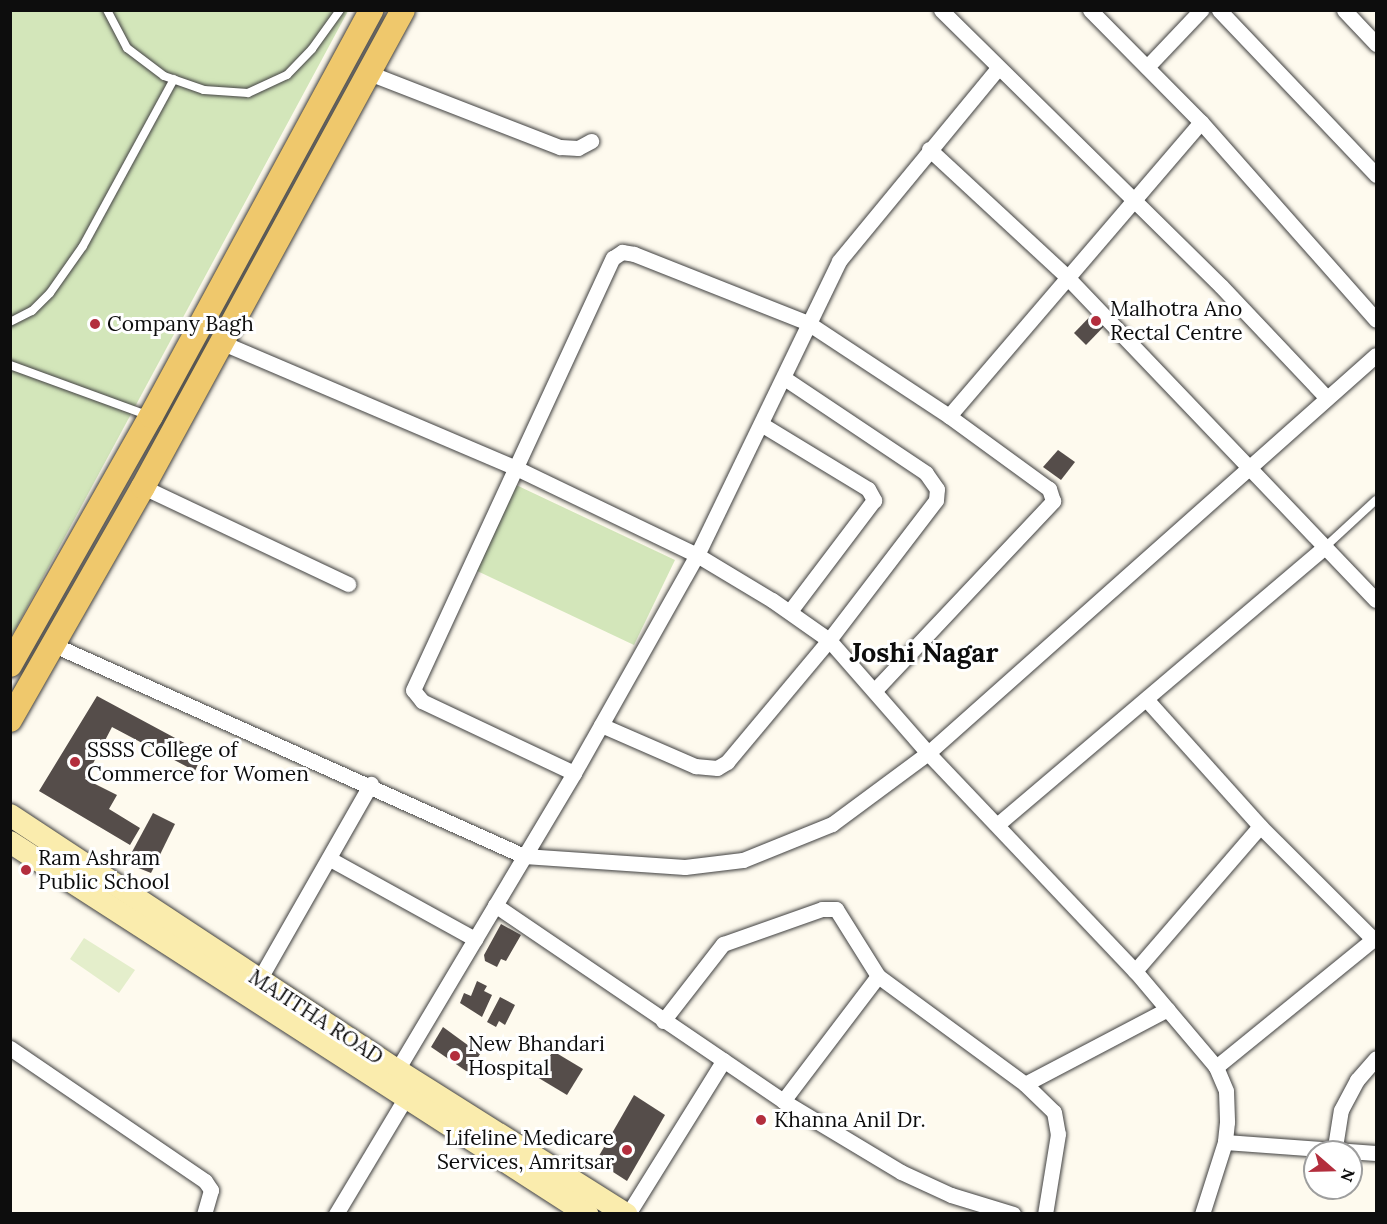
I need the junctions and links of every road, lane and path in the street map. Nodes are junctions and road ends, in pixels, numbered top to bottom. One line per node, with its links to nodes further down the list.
1 (107, 10): 15 (lane)
2 (340, 10): 15 (lane)
3 (403, 10): 10 (main road)
4 (941, 10): 13 (street)
5 (1090, 10): 12 (street)
6 (1201, 10): 12 (street)
7 (1219, 10): 19 (street)
8 (1344, 10): 11 (street)
9 (367, 20): 10 (street); 30 (main road)
10 (385, 43): 14 (main road)
11 (1377, 44)
12 (1147, 67): 16 (street)
13 (998, 68): 18 (street); 20 (street)
14 (369, 73): 17 (street); 25 (main road)
15 (174, 79): 23 (lane)
16 (1201, 122): 20 (street); 22 (street)
17 (591, 141)
18 (929, 149): 21 (street); 24 (street)
19 (1377, 175)
20 (1131, 199): 21 (street); 29 (street)
21 (1066, 276): 31 (street); 34 (street)
22 (1377, 320)
23 (10, 322)
24 (808, 323): 28 (street); 31 (street); 33 (street)
25 (223, 343): 33 (street); 35 (main road)
26 (1377, 355): 29 (street)
27 (10, 365): 30 (lane)
28 (784, 378): 32 (street); 42 (street)
29 (1327, 398): 34 (street)
30 (151, 416): 44 (main road)
31 (949, 416): 45 (street)
32 (761, 424): 38 (street); 41 (street)
33 (514, 466): 38 (street); 50 (street)
34 (1248, 467): 37 (street); 49 (street)
35 (143, 487): 39 (street); 43 (main road)
36 (1377, 500): 37 (lane)
37 (1324, 548): 40 (street); 46 (street)
38 (697, 555): 41 (street); 48 (street)
39 (348, 584)
40 (1377, 600)
41 (790, 611): 42 (street)
42 (829, 640): 45 (street); 48 (street)
43 (54, 645): 47 (main road); 51 (street)
44 (10, 665)
45 (875, 690): 49 (street)
46 (1146, 699): 53 (street); 54 (street)
47 (10, 720)
48 (600, 725): 50 (street)
49 (928, 753): 53 (street); 56 (street)
50 (574, 772): 56 (street)
51 (371, 784): 56 (street); 57 (street)
52 (10, 815): 63 (main road, MAJITHA ROAD)
53 (998, 824): 61 (street)
54 (1260, 826): 60 (street); 61 (street)
55 (10, 842): 63 (main road, MAJITHA ROAD)
56 (524, 856): 58 (street)
57 (330, 859): 59 (street); 63 (street)
58 (495, 905): 59 (street); 65 (street)
59 (475, 939): 70 (street)
60 (1375, 939): 69 (street)
61 (1136, 971): 64 (street)
62 (878, 976): 65 (street); 71 (street); 73 (street)
63 (254, 989): 70 (main road, MAJITHA ROAD); 72 (main road, MAJITHA ROAD)
64 (1168, 1009): 69 (street); 71 (street)
65 (663, 1021): 68 (street)
66 (10, 1048): 77 (street)
67 (1377, 1058): 74 (street)
68 (724, 1060): 73 (street); 80 (street)
69 (1216, 1067): 75 (street)
70 (397, 1070): 80 (main road, MAJITHA ROAD)
71 (1025, 1084): 82 (street)
72 (406, 1097): 78 (street); 79 (main road, MAJITHA ROAD)
73 (783, 1101): 81 (street)
74 (1336, 1140)
75 (1225, 1142): 76 (street); 83 (street)
76 (1303, 1146)
77 (204, 1214)
78 (336, 1214)
79 (586, 1214)
80 (627, 1214)
81 (1013, 1214)
82 (1045, 1214)
83 (1202, 1214)

